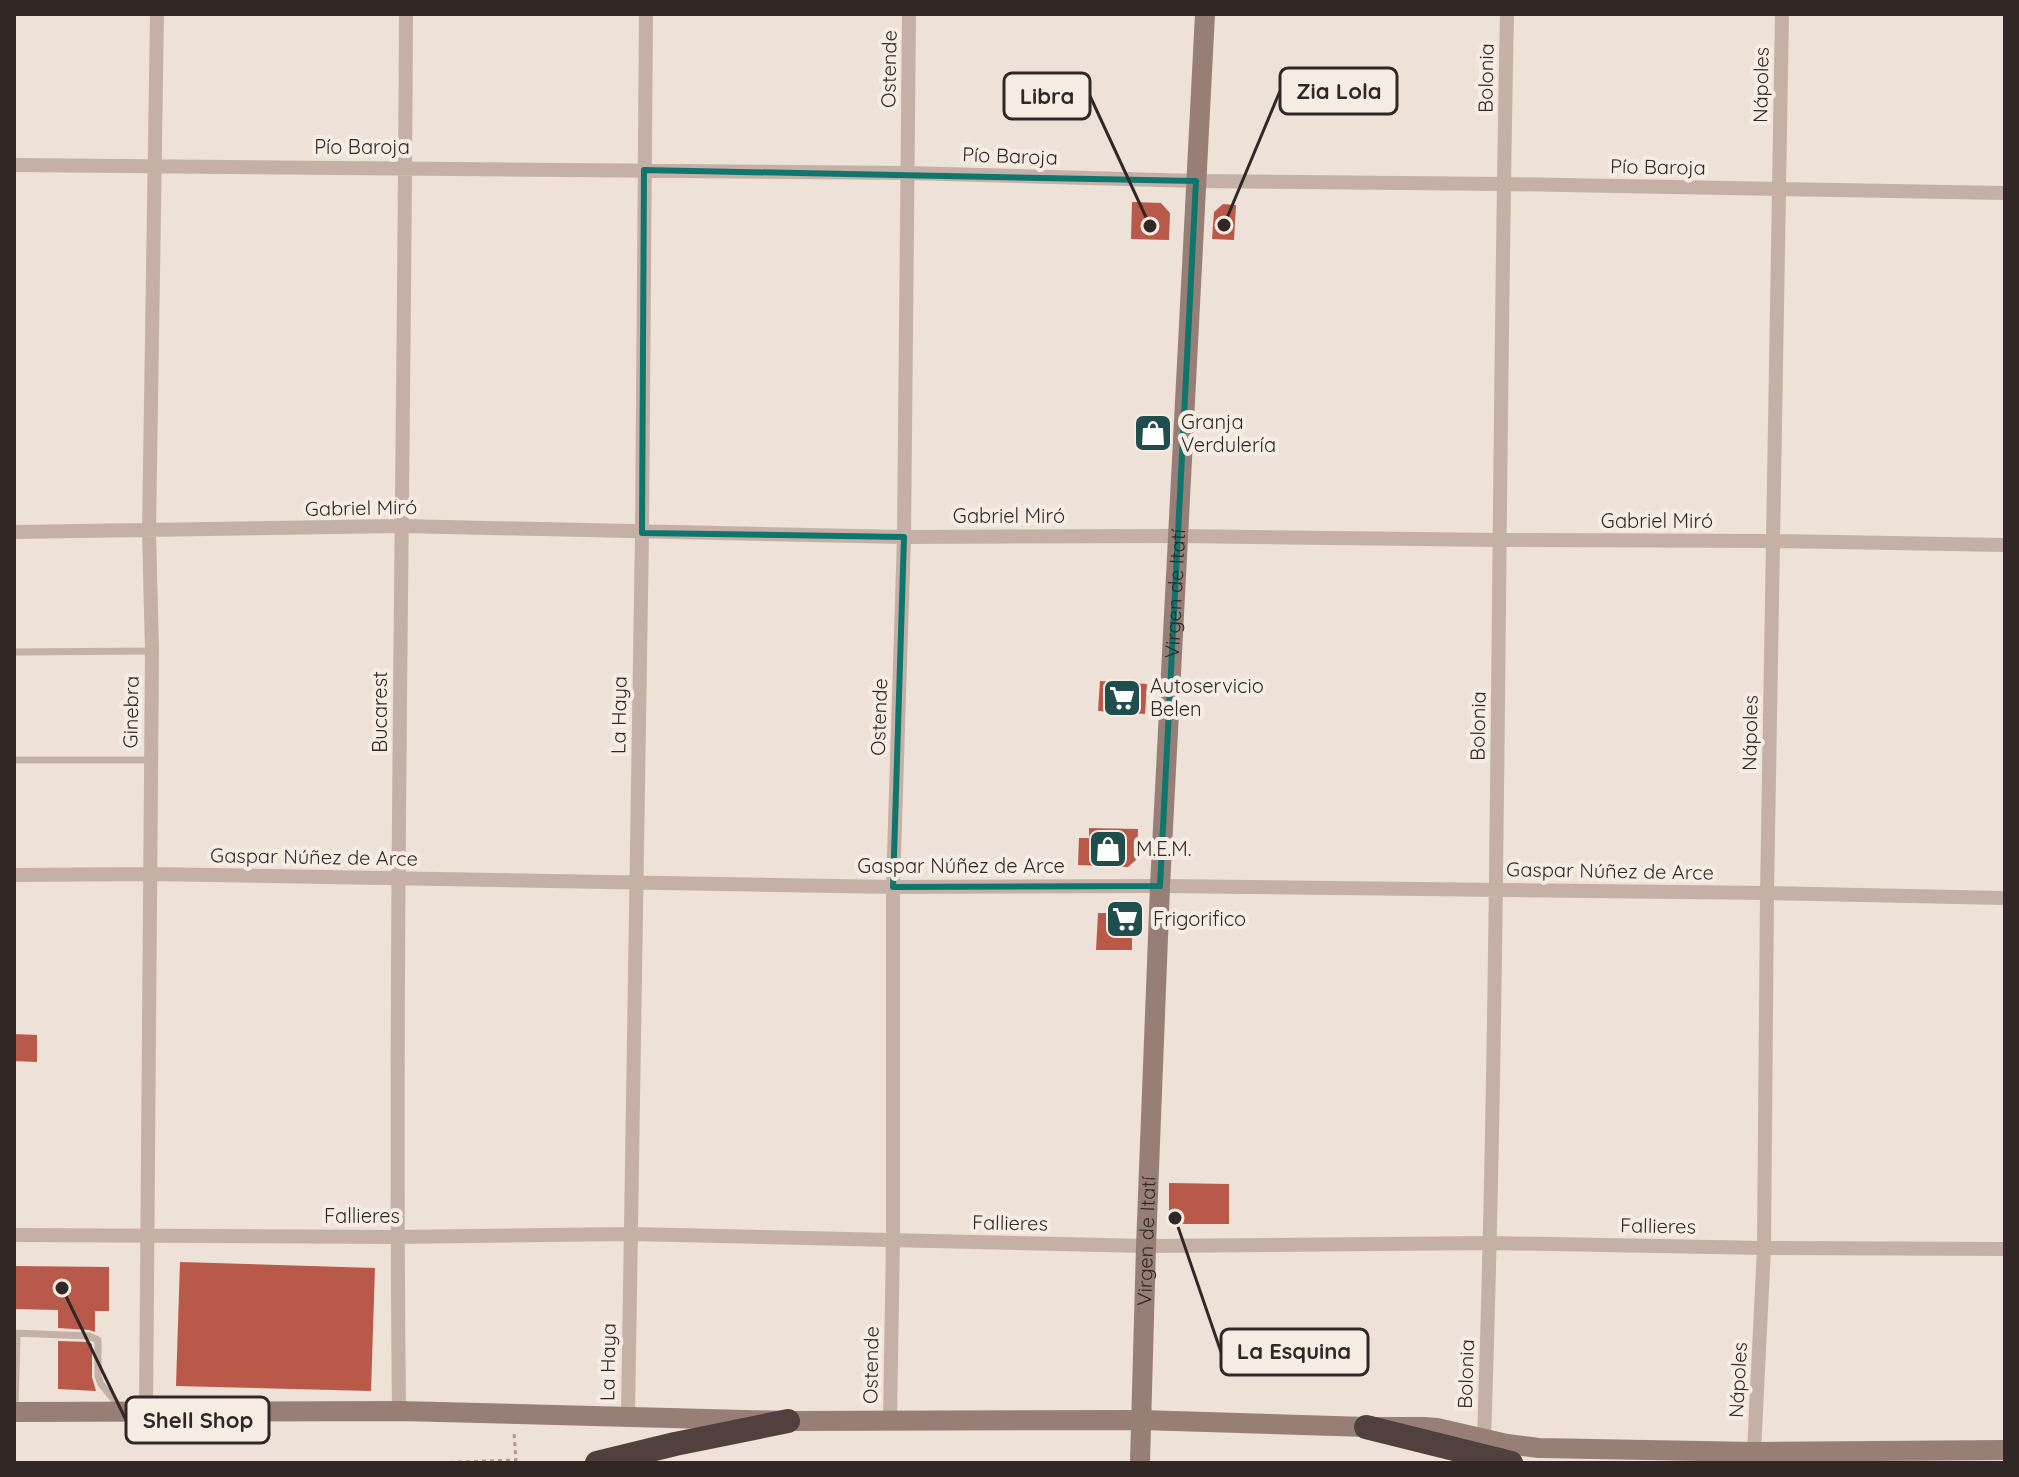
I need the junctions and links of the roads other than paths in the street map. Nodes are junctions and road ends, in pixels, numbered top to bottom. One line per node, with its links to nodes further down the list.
1 (157, 14): 9 (street, Ginebra)
2 (406, 14): 10 (street, Bucarest)
3 (646, 14): 11 (street, La Haya)
4 (909, 14): 12 (street, Ostende)
5 (1205, 14): 13 (street, Virgen de Itatí)
6 (1507, 14): 14 (street, Bolonia)
7 (1782, 14): 15 (street, Nápoles)
8 (14, 165): 9 (street, Pío Baroja)
9 (156, 166): 10 (street, Pío Baroja); 18 (street, Ginebra)
10 (405, 168): 11 (street, Pío Baroja); 17 (street, Bucarest)
11 (644, 170): 12 (street, Pío Baroja); 20 (street, La Haya)
12 (908, 173): 13 (street, Pío Baroja); 22 (street, Ostende)
13 (1196, 181): 14 (street, Pío Baroja); 21 (street, Virgen de Itatí)
14 (1504, 184): 15 (street, Pío Baroja); 23 (street, Bolonia)
15 (1780, 190): 16 (street, Pío Baroja); 24 (street, Nápoles)
16 (2005, 193)
17 (401, 526): 18 (street, Gabriel Miró); 20 (street, Gabriel Miró); 32 (street, Bucarest)
18 (149, 531): 19 (street, Gabriel Miró); 26 (street, Ginebra)
19 (14, 532)
20 (642, 533): 22 (street, Gabriel Miró); 33 (street, La Haya)
21 (1178, 536): 22 (street, Gabriel Miró); 23 (street, Gabriel Miró); 34 (street, Virgen de Itatí)
22 (904, 537): 35 (street, Ostende)
23 (1501, 540): 24 (street, Gabriel Miró); 36 (street, Bolonia)
24 (1773, 541): 25 (street, Gabriel Miró); 37 (street, Nápoles)
25 (2005, 545)
26 (152, 651): 27 (lane); 29 (street, Ginebra)
27 (14, 652)
28 (14, 760): 29 (lane)
29 (150, 760): 30 (street, Ginebra)
30 (151, 874): 31 (street, Gaspar Núñez de Arce); 32 (street, Gaspar Núñez de Arce); 41 (street, Ginebra)
31 (14, 875)
32 (398, 879): 33 (street, Gaspar Núñez de Arce); 42 (street, Bucarest)
33 (637, 883): 35 (street, Gaspar Núñez de Arce); 39 (street, La Haya)
34 (1160, 886): 35 (street, Gaspar Núñez de Arce); 36 (street, Gaspar Núñez de Arce); 45 (street, Virgen de Itatí)
35 (893, 887): 43 (street, Ostende)
36 (1496, 890): 37 (street, Gaspar Núñez de Arce); 44 (street, Bolonia)
37 (1767, 893): 38 (street, Gaspar Núñez de Arce); 46 (street, Nápoles)
38 (2005, 898)
39 (630, 1234): 42 (street, Fallieres); 43 (street, Fallieres); 53 (street, La Haya)
40 (14, 1235): 41 (street, Fallieres)
41 (148, 1235): 42 (street, Fallieres); 49 (street, Ginebra)
42 (397, 1237): 50 (street, Bucarest)
43 (893, 1240): 45 (street, Fallieres); 54 (street, Ostende)
44 (1490, 1243): 45 (street, Fallieres); 46 (street, Fallieres); 58 (street, Bolonia)
45 (1146, 1246): 55 (street, Virgen de Itatí)
46 (1764, 1248): 47 (street, Fallieres); 60 (street, Nápoles)
47 (2005, 1249)
48 (16, 1333): 51 (lane); 52 (lane)
49 (146, 1411): 50 (street); 52 (street)
50 (399, 1411): 53 (street)
51 (14, 1412): 52 (street)
52 (124, 1412)
53 (628, 1416): 56 (street)
54 (890, 1420): 55 (street); 56 (street)
55 (1141, 1420): 57 (street); 62 (street, Virgen de Itatí)
56 (788, 1421): 61 (highway)
57 (1366, 1427): 58 (street); 63 (highway)
58 (1484, 1439): 60 (street)
59 (2005, 1450): 60 (street)
60 (1754, 1452)
61 (597, 1463)
62 (1140, 1463)
63 (1511, 1463)

